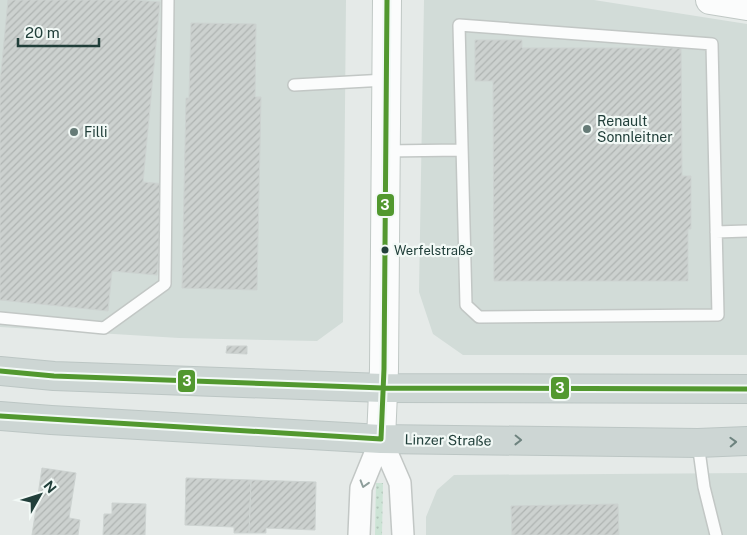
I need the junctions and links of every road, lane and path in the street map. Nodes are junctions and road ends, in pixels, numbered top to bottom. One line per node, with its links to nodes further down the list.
1 (168, 0): 11 (lane)
2 (387, 0): 5 (street)
3 (710, 0): 4 (street)
4 (747, 6)
5 (386, 80): 6 (lane); 8 (street)
6 (294, 85)
7 (462, 150): 8 (lane); 10 (lane); 10 (lane)
8 (385, 151): 13 (street)
9 (747, 231): 10 (lane)
10 (716, 232)
11 (0, 318)
12 (0, 371): 13 (main road)
13 (383, 388): 14 (main road); 16 (street)
14 (747, 389)
15 (0, 416): 16 (main road, Linzer Straße)
16 (381, 439): 18 (main road, Linzer Straße, one-way to 18); 19 (street, one-way to 19); 20 (street)
17 (747, 441): 18 (main road, Linzer Straße, one-way to 17)
18 (698, 443): 21 (lane)
19 (359, 535)
20 (403, 535)
21 (716, 535)

